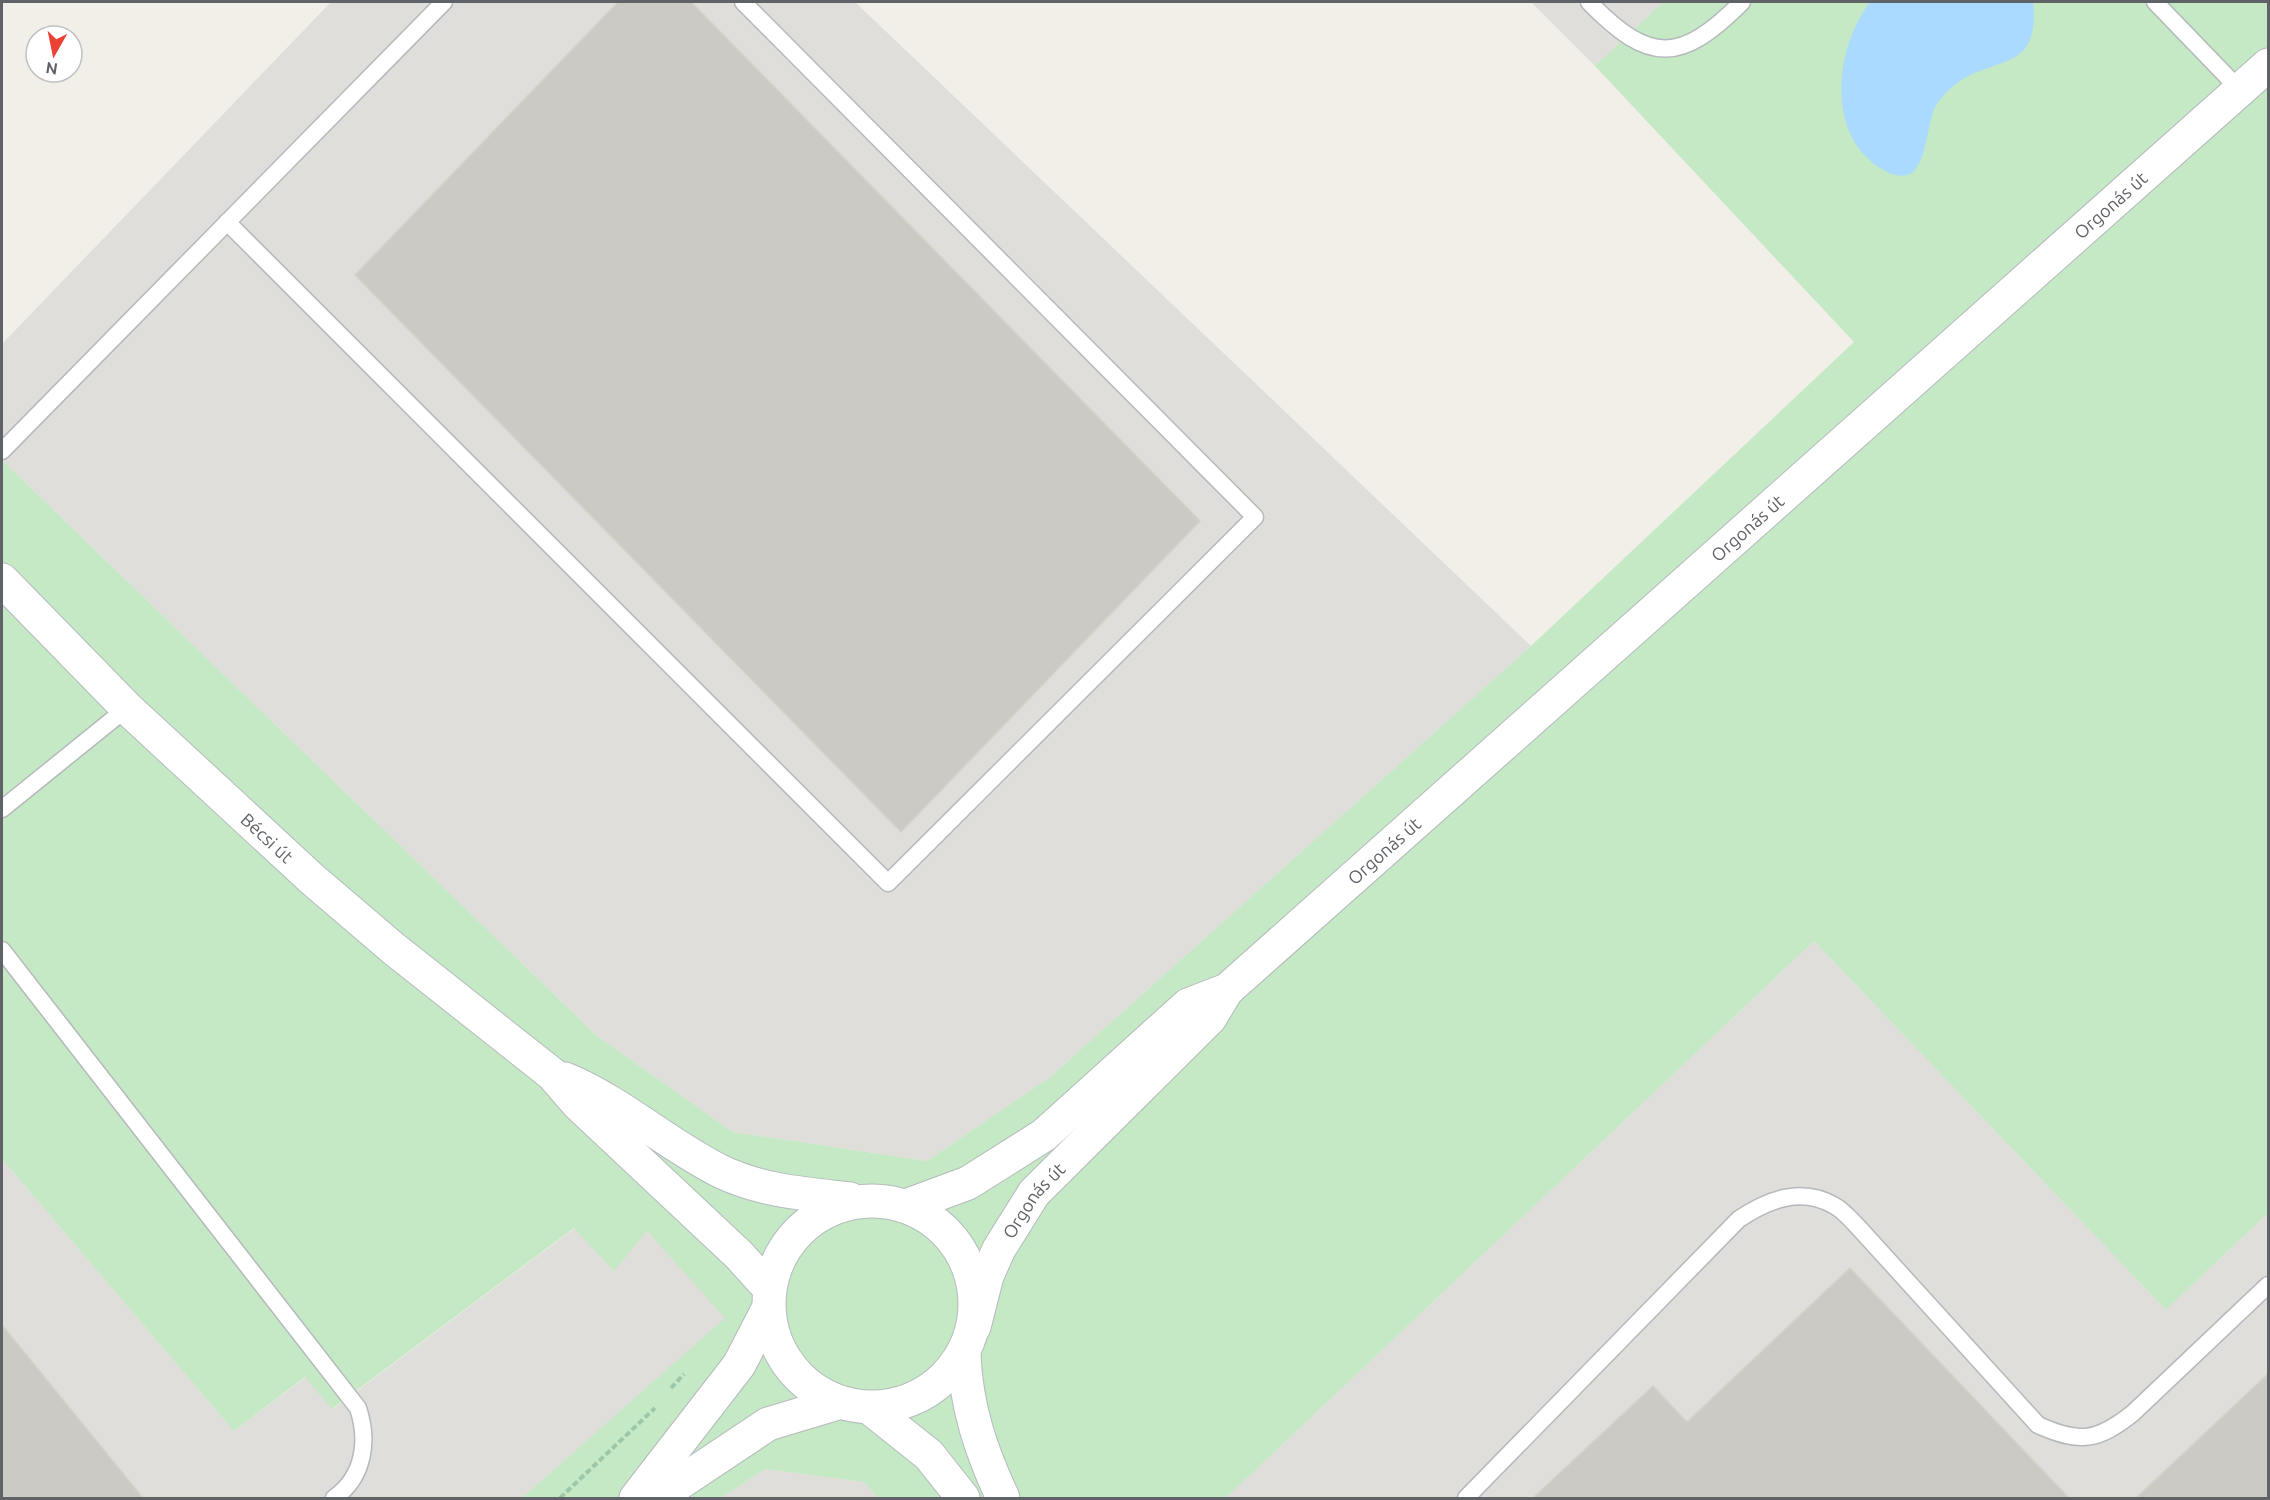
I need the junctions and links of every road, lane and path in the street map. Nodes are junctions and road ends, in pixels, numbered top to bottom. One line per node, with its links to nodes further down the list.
1 (444, 2): 8 (lane)
2 (743, 2): 8 (lane)
3 (1589, 2): 4 (lane)
4 (1742, 2)
5 (2155, 2): 7 (lane)
6 (2268, 65): 7 (street, Orgonás út)
7 (2241, 91): 14 (street, Orgonás út)
8 (227, 222): 9 (lane)
9 (2, 452)
10 (2, 580): 11 (street, Bécsi út)
11 (128, 708): 12 (lane); 15 (street, Bécsi út)
12 (2, 809)
13 (2, 950): 23 (lane)
14 (1227, 990): 17 (street, Orgonás út); 20 (street, Orgonás út)
15 (552, 1074): 16 (street); 19 (street)
16 (861, 1200): 17 (street); 19 (street)
17 (906, 1206): 20 (street)
18 (2268, 1285): 29 (lane)
19 (767, 1299): 21 (street); 25 (street)
20 (969, 1340): 21 (street); 28 (street)
21 (854, 1405): 26 (street); 27 (street)
22 (656, 1407): 24 (path)
23 (334, 1498)
24 (560, 1498)
25 (636, 1498)
26 (657, 1498)
27 (963, 1498)
28 (1003, 1498)
29 (1466, 1498)

